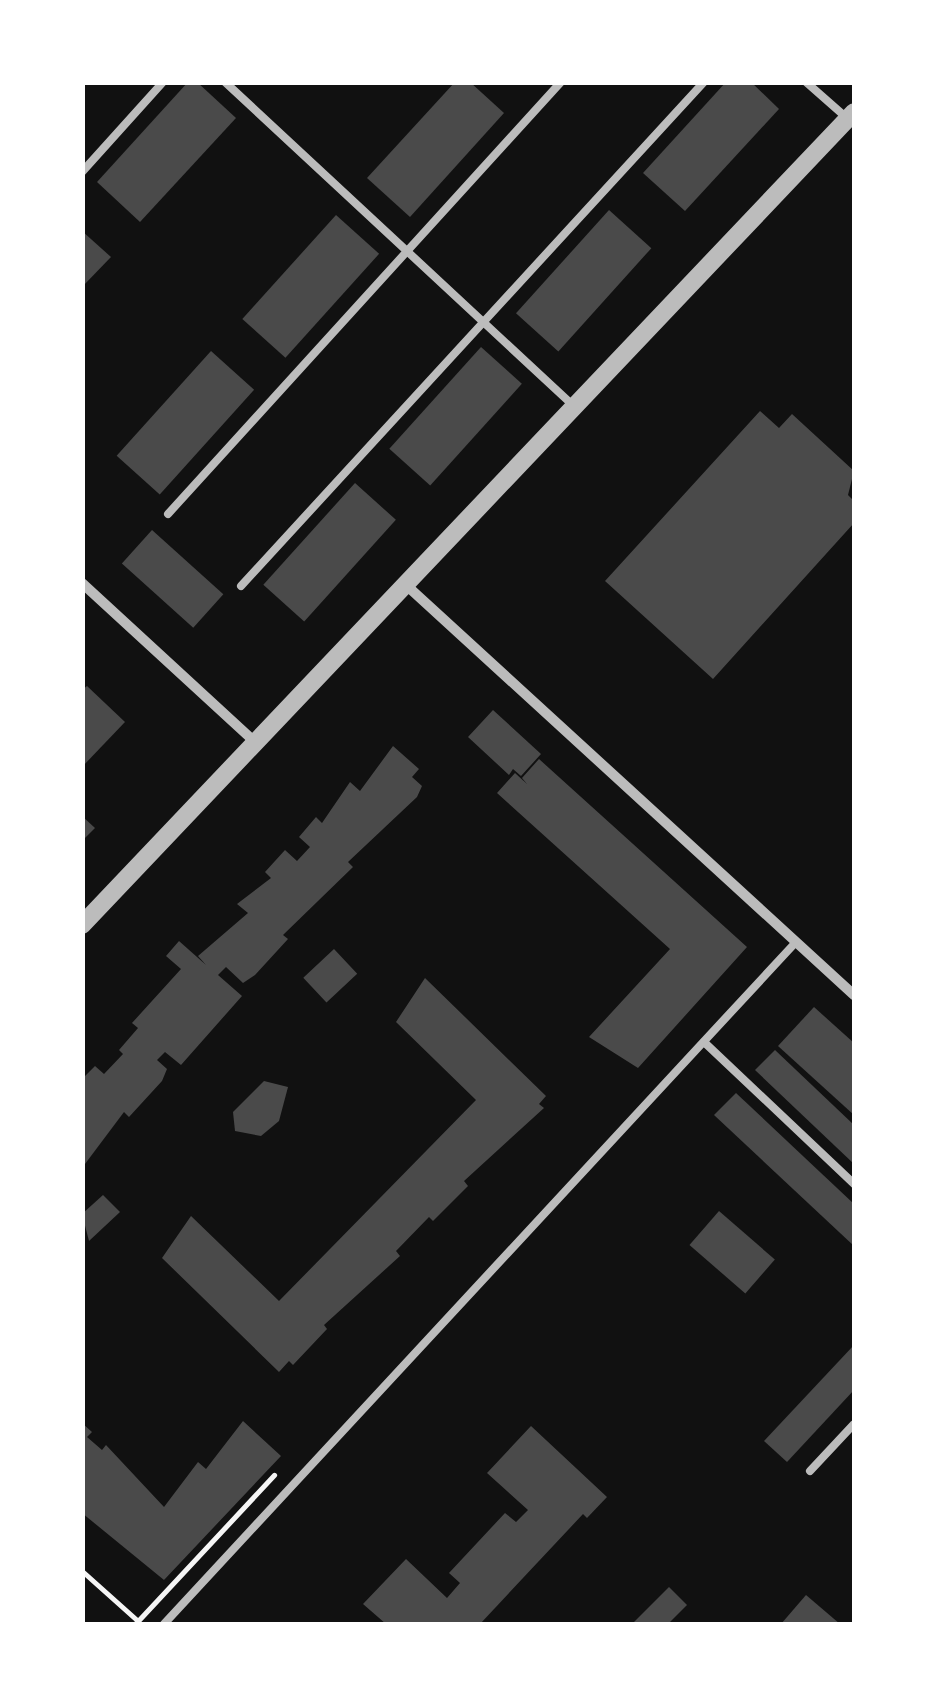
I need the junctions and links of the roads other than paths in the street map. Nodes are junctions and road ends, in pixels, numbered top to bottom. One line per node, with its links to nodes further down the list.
1 (163, 82): 7 (lane)
2 (226, 82): 8 (lane)
3 (562, 82): 8 (lane)
4 (704, 82): 9 (lane)
5 (806, 82): 6 (lane)
6 (851, 116): 10 (street)
7 (82, 172)
8 (408, 251): 9 (lane); 11 (lane)
9 (483, 323): 10 (lane); 14 (lane)
10 (575, 408): 13 (street)
11 (168, 514)
12 (82, 582): 15 (street)
13 (405, 584): 15 (street); 17 (street)
14 (240, 586)
15 (254, 741): 16 (street)
16 (82, 925)
17 (796, 942): 18 (street); 19 (lane)
18 (854, 995)
19 (704, 1042): 20 (lane); 23 (lane)
20 (854, 1184)
21 (854, 1424): 22 (lane)
22 (810, 1471)
23 (164, 1624)

